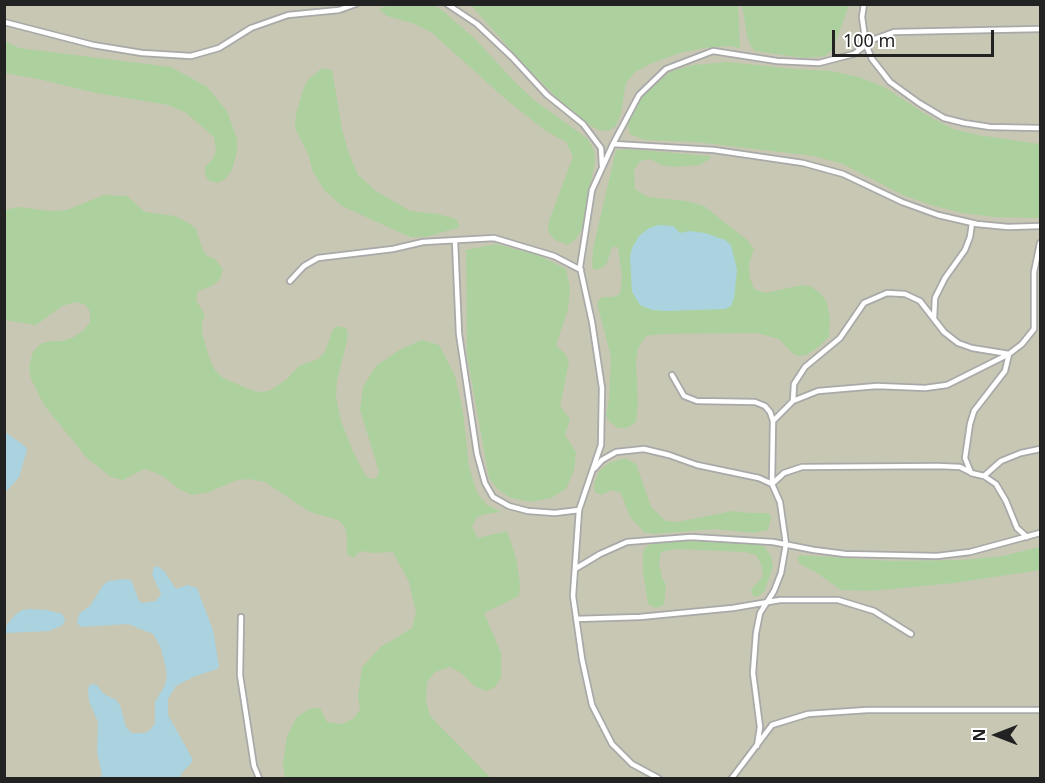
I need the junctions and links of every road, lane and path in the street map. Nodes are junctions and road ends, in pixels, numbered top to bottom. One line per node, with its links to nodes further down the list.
1 (356, 4): 4 (lane)
2 (447, 4): 10 (lane)
3 (864, 4): 7 (lane)
4 (340, 8): 5 (lane)
5 (4, 22)
6 (1041, 29): 7 (lane)
7 (866, 45): 8 (lane); 9 (lane)
8 (1039, 128)
9 (613, 144): 10 (lane); 11 (lane)
10 (602, 168): 15 (lane)
11 (972, 223): 12 (lane); 17 (lane)
12 (1041, 226)
13 (455, 241): 15 (lane); 16 (lane); 27 (lane)
14 (1041, 243): 18 (lane)
15 (581, 270): 23 (lane)
16 (290, 280)
17 (934, 318): 18 (lane); 20 (lane)
18 (1009, 354): 20 (lane); 24 (lane)
19 (672, 375): 21 (lane)
20 (793, 402): 21 (lane)
21 (773, 421): 26 (lane)
22 (1041, 449): 25 (lane)
23 (592, 471): 26 (lane); 27 (lane)
24 (971, 473): 25 (lane); 26 (lane)
25 (984, 476): 29 (lane)
26 (772, 484): 30 (lane)
27 (579, 510): 31 (lane)
28 (1041, 532): 29 (lane)
29 (1027, 537): 30 (lane)
30 (786, 544): 31 (lane); 32 (lane)
31 (575, 569): 34 (lane)
32 (768, 602): 34 (lane); 35 (lane); 37 (lane)
33 (241, 616): 38 (lane)
34 (576, 619): 39 (lane)
35 (911, 634)
36 (1041, 710): 37 (lane)
37 (757, 746): 40 (lane)
38 (259, 778)
39 (658, 778)
40 (732, 778)

